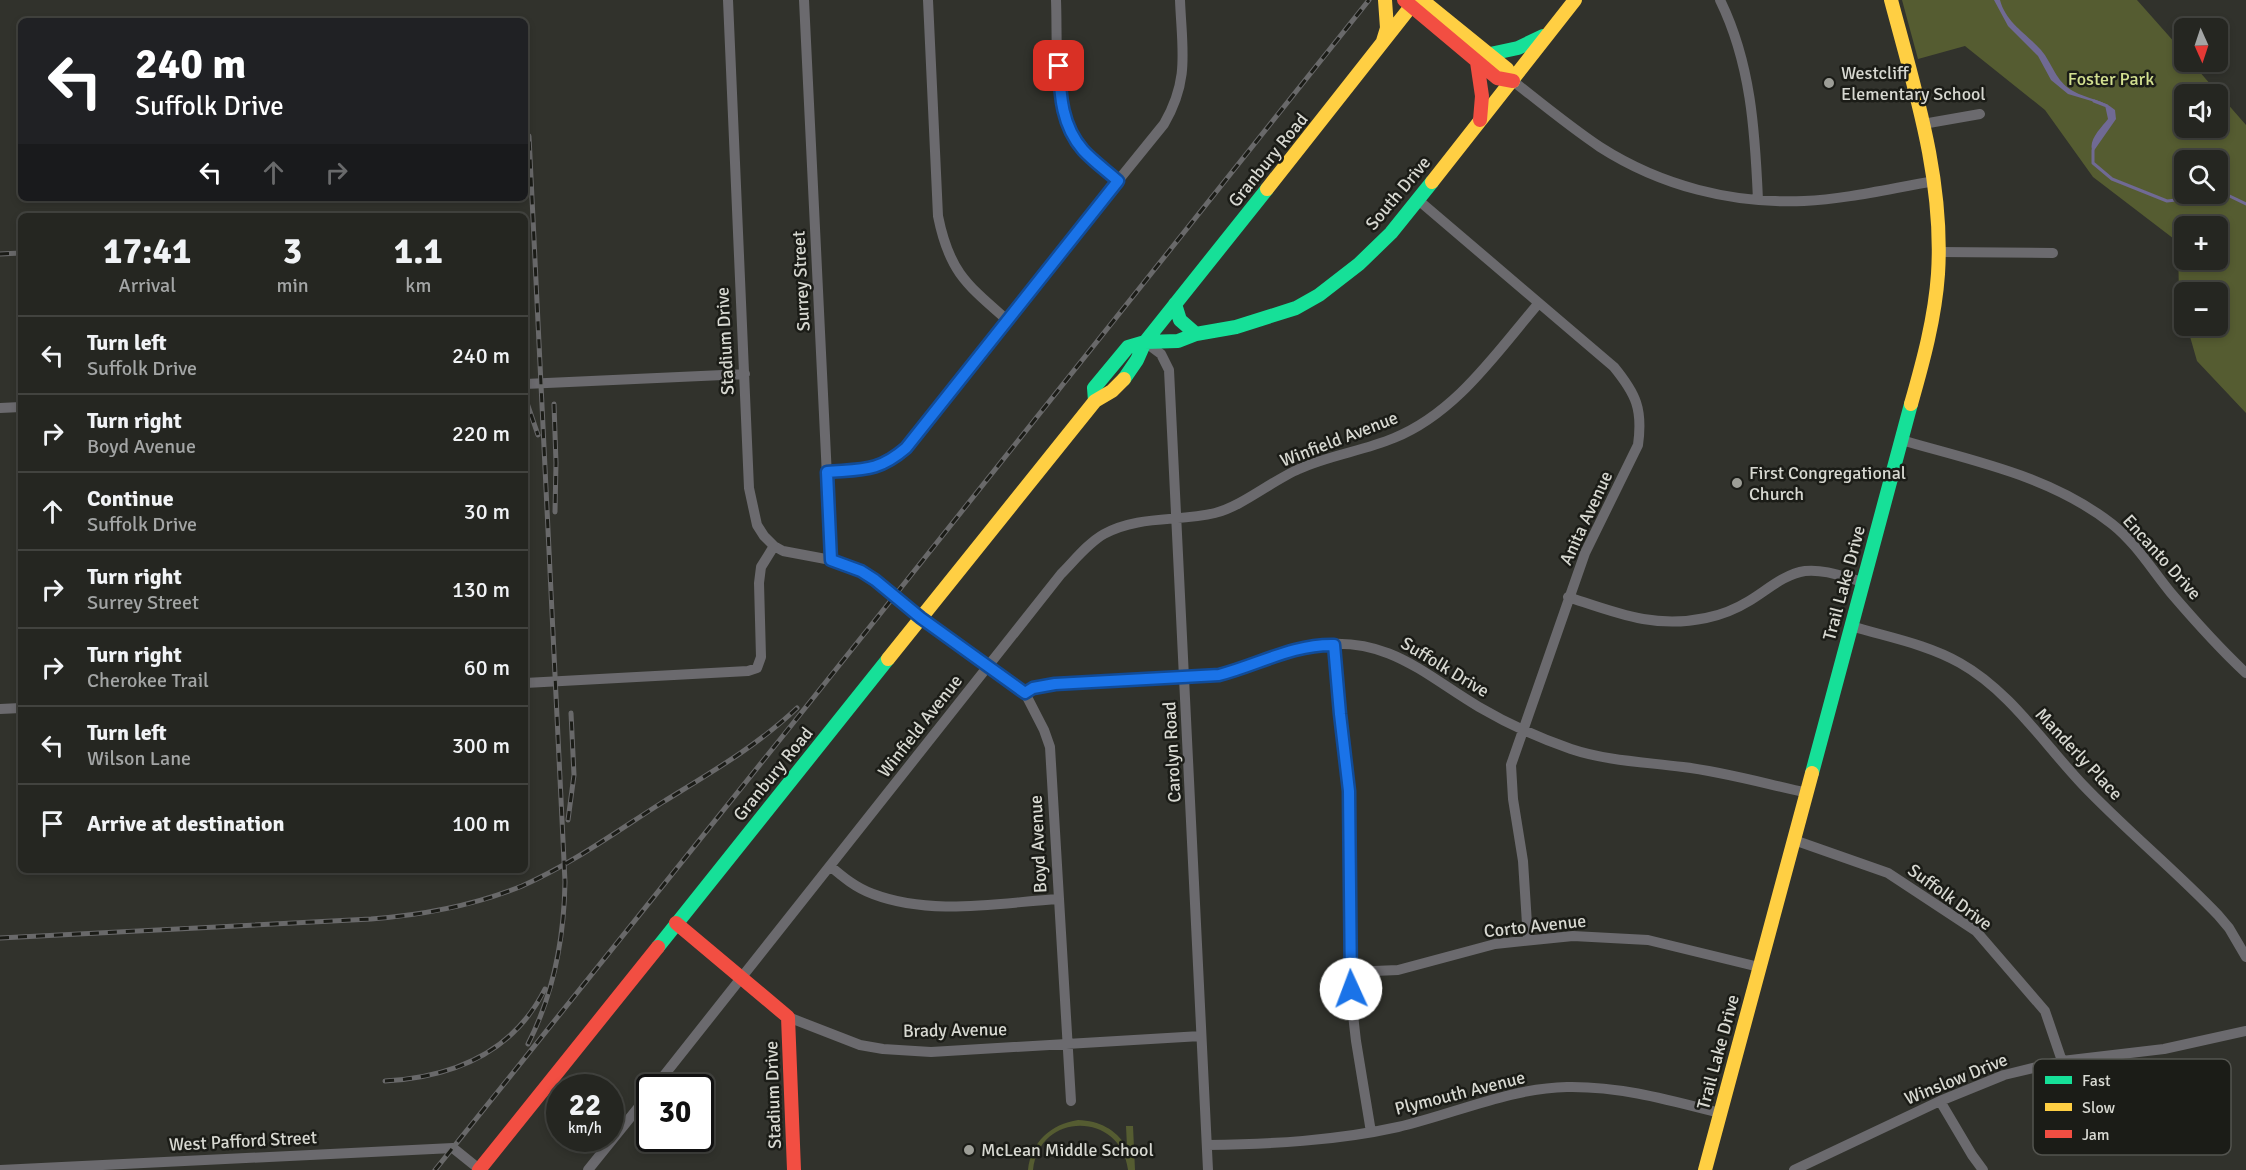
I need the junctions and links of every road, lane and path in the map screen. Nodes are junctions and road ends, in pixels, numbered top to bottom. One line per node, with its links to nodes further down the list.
1 (728, 0): 30 (street, Stadium Drive)
2 (804, 0): 35 (street, Surrey Street)
3 (928, 0): 27 (street)
4 (1056, 0): 19 (street)
5 (1180, 0): 19 (street)
6 (1385, 0): 12 (street)
7 (1575, 0): 11 (street, South Drive)
8 (1720, 0): 22 (street)
9 (1892, 0): 18 (street, Trail Lake Drive)
10 (1413, 2): 12 (street, Granbury Road); 13 (street); 14 (street)
11 (1548, 33): 13 (street); 15 (street, South Drive)
12 (1381, 47): 25 (street, Granbury Road)
13 (1490, 54): 15 (street)
14 (1477, 62): 15 (street); 17 (street)
15 (1513, 81): 17 (street, South Drive); 22 (street)
16 (1980, 114): 18 (street)
17 (1480, 120): 21 (street, South Drive)
18 (1923, 124): 20 (street, Trail Lake Drive)
19 (1118, 181): 27 (street)
20 (1935, 181): 22 (street); 23 (street, Trail Lake Drive)
21 (1418, 199): 26 (street, Anita Avenue); 28 (street, South Drive)
22 (1758, 200)
23 (1939, 252): 24 (street); 34 (street, Trail Lake Drive)
24 (2053, 253)
25 (1175, 304): 28 (street); 29 (street, Granbury Road)
26 (1538, 304): 36 (street, Winfield Avenue); 40 (street, Anita Avenue)
27 (1006, 320): 35 (street)
28 (1196, 334): 29 (street, South Drive)
29 (1145, 342): 36 (street, Carolyn Road); 41 (street, Granbury Road)
30 (745, 374): 31 (street); 37 (street, Stadium Drive)
31 (528, 384)
32 (18, 407): 33 (street)
33 (0, 408)
34 (1902, 440): 39 (street, Trail Lake Drive); 45 (street, Encanto Drive)
35 (827, 472): 38 (street, Surrey Street)
36 (1178, 518): 44 (street, Winfield Avenue); 46 (street, Carolyn Road)
37 (774, 546): 38 (street); 47 (street)
38 (831, 560): 41 (street)
39 (1863, 582): 40 (street); 42 (street, Trail Lake Drive)
40 (1568, 597): 51 (street, Anita Avenue)
41 (921, 618): 44 (street); 56 (street, Granbury Road)
42 (1851, 626): 52 (street, Trail Lake Drive); 58 (street, Manderly Place)
43 (1334, 645): 46 (street, Suffolk Drive); 51 (street, Suffolk Drive); 60 (street)
44 (988, 668): 48 (street, Boyd Avenue); 54 (street, Winfield Avenue)
45 (2246, 673)
46 (1185, 677): 48 (street, Suffolk Drive); 64 (street, Carolyn Road)
47 (528, 682)
48 (1025, 693): 55 (street, Boyd Avenue)
49 (18, 708): 50 (street)
50 (0, 709)
51 (1523, 730): 52 (street, Suffolk Drive); 57 (street, Anita Avenue)
52 (1808, 793): 53 (street, Trail Lake Drive)
53 (1794, 840): 59 (street, Trail Lake Drive); 66 (street, Suffolk Drive)
54 (830, 866): 55 (street); 61 (street, Winfield Avenue)
55 (1058, 899): 65 (street, Boyd Avenue)
56 (676, 924): 61 (street, Brady Avenue); 78 (street, Granbury Road)
57 (1528, 940): 59 (street, Corto Avenue); 60 (street, Corto Avenue)
58 (2246, 957)
59 (1759, 967): 73 (street, Trail Lake Drive)
60 (1350, 972): 74 (street)
61 (741, 977): 62 (street, Brady Avenue); 69 (street, Winfield Avenue)
62 (788, 1017): 65 (street, Brady Avenue); 80 (street, Stadium Drive)
63 (2246, 1031): 67 (street, Winslow Drive)
64 (1201, 1036): 65 (street, Brady Avenue); 75 (street, Carolyn Road)
65 (1068, 1044): 70 (street, Boyd Avenue)
66 (2061, 1059)
67 (2079, 1059)
68 (2033, 1068): 71 (street, Winslow Drive)
69 (665, 1074)
70 (1071, 1101)
71 (1940, 1101): 83 (street, Winslow Drive); 84 (street)
72 (636, 1110): 79 (street)
73 (1720, 1113): 74 (street, Plymouth Avenue); 82 (street, Trail Lake Drive)
74 (1371, 1132): 75 (street, Plymouth Avenue)
75 (1207, 1146): 81 (street, Carolyn Road)
76 (160, 1166): 77 (street, West Pafford Street); 78 (street, West Pafford Street)
77 (0, 1170)
78 (479, 1170)
79 (588, 1170)
80 (794, 1170)
81 (1208, 1170)
82 (1705, 1170)
83 (1794, 1170)
84 (1983, 1170)

